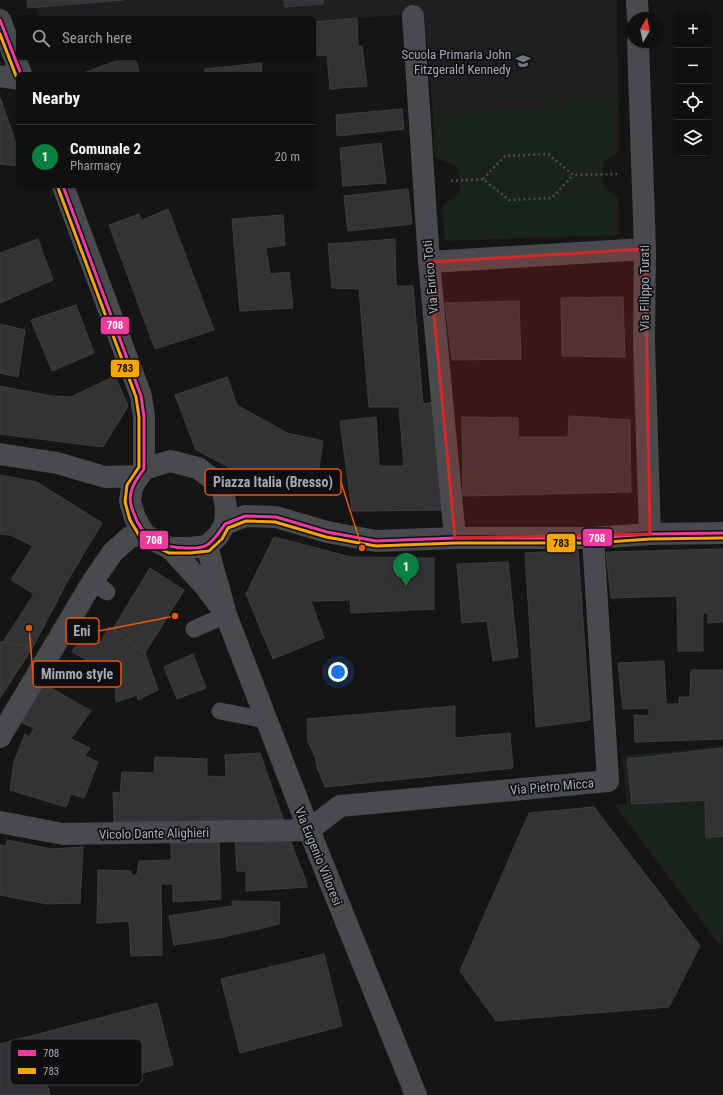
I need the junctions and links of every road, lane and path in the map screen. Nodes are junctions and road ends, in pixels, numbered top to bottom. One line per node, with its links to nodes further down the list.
1 (637, 0): 2 (street)
2 (638, 12)
3 (413, 16): 12 (street, Via Enrico Toti)
4 (0, 20): 6 (street)
5 (638, 48): 9 (street, Via Filippo Turati)
6 (20, 72)
7 (0, 76): 8 (street)
8 (16, 79)
9 (642, 174): 10 (path); 14 (street, Via Filippo Turati)
10 (573, 175): 11 (path); 11 (path)
11 (483, 179): 12 (path)
12 (423, 183): 15 (street, Via Enrico Toti)
13 (64, 188): 17 (street)
14 (644, 249): 15 (street); 21 (street, Via Filippo Turati)
15 (429, 262): 22 (street, Via Enrico Toti)
16 (0, 454): 17 (street)
17 (142, 473): 18 (street); 20 (street)
18 (225, 524): 22 (street); 24 (street)
19 (723, 533): 21 (street)
20 (144, 534): 25 (street); 30 (street)
21 (650, 534): 23 (street)
22 (455, 538): 23 (street)
23 (593, 538): 32 (street, Via Pietro Micca)
24 (207, 546): 25 (street); 26 (street, Via Eugenio Villoresi)
25 (170, 548): 26 (street, Via Eugenio Villoresi)
26 (226, 615): 27 (lane); 29 (street, Via Eugenio Villoresi)
27 (194, 630)
28 (220, 712): 29 (lane)
29 (266, 720): 32 (street, Via Eugenio Villoresi)
30 (0, 737)
31 (0, 822): 32 (street, Vicolo Dante Alighieri)
32 (309, 830): 33 (street, Via Eugenio Villoresi)
33 (416, 1095)

